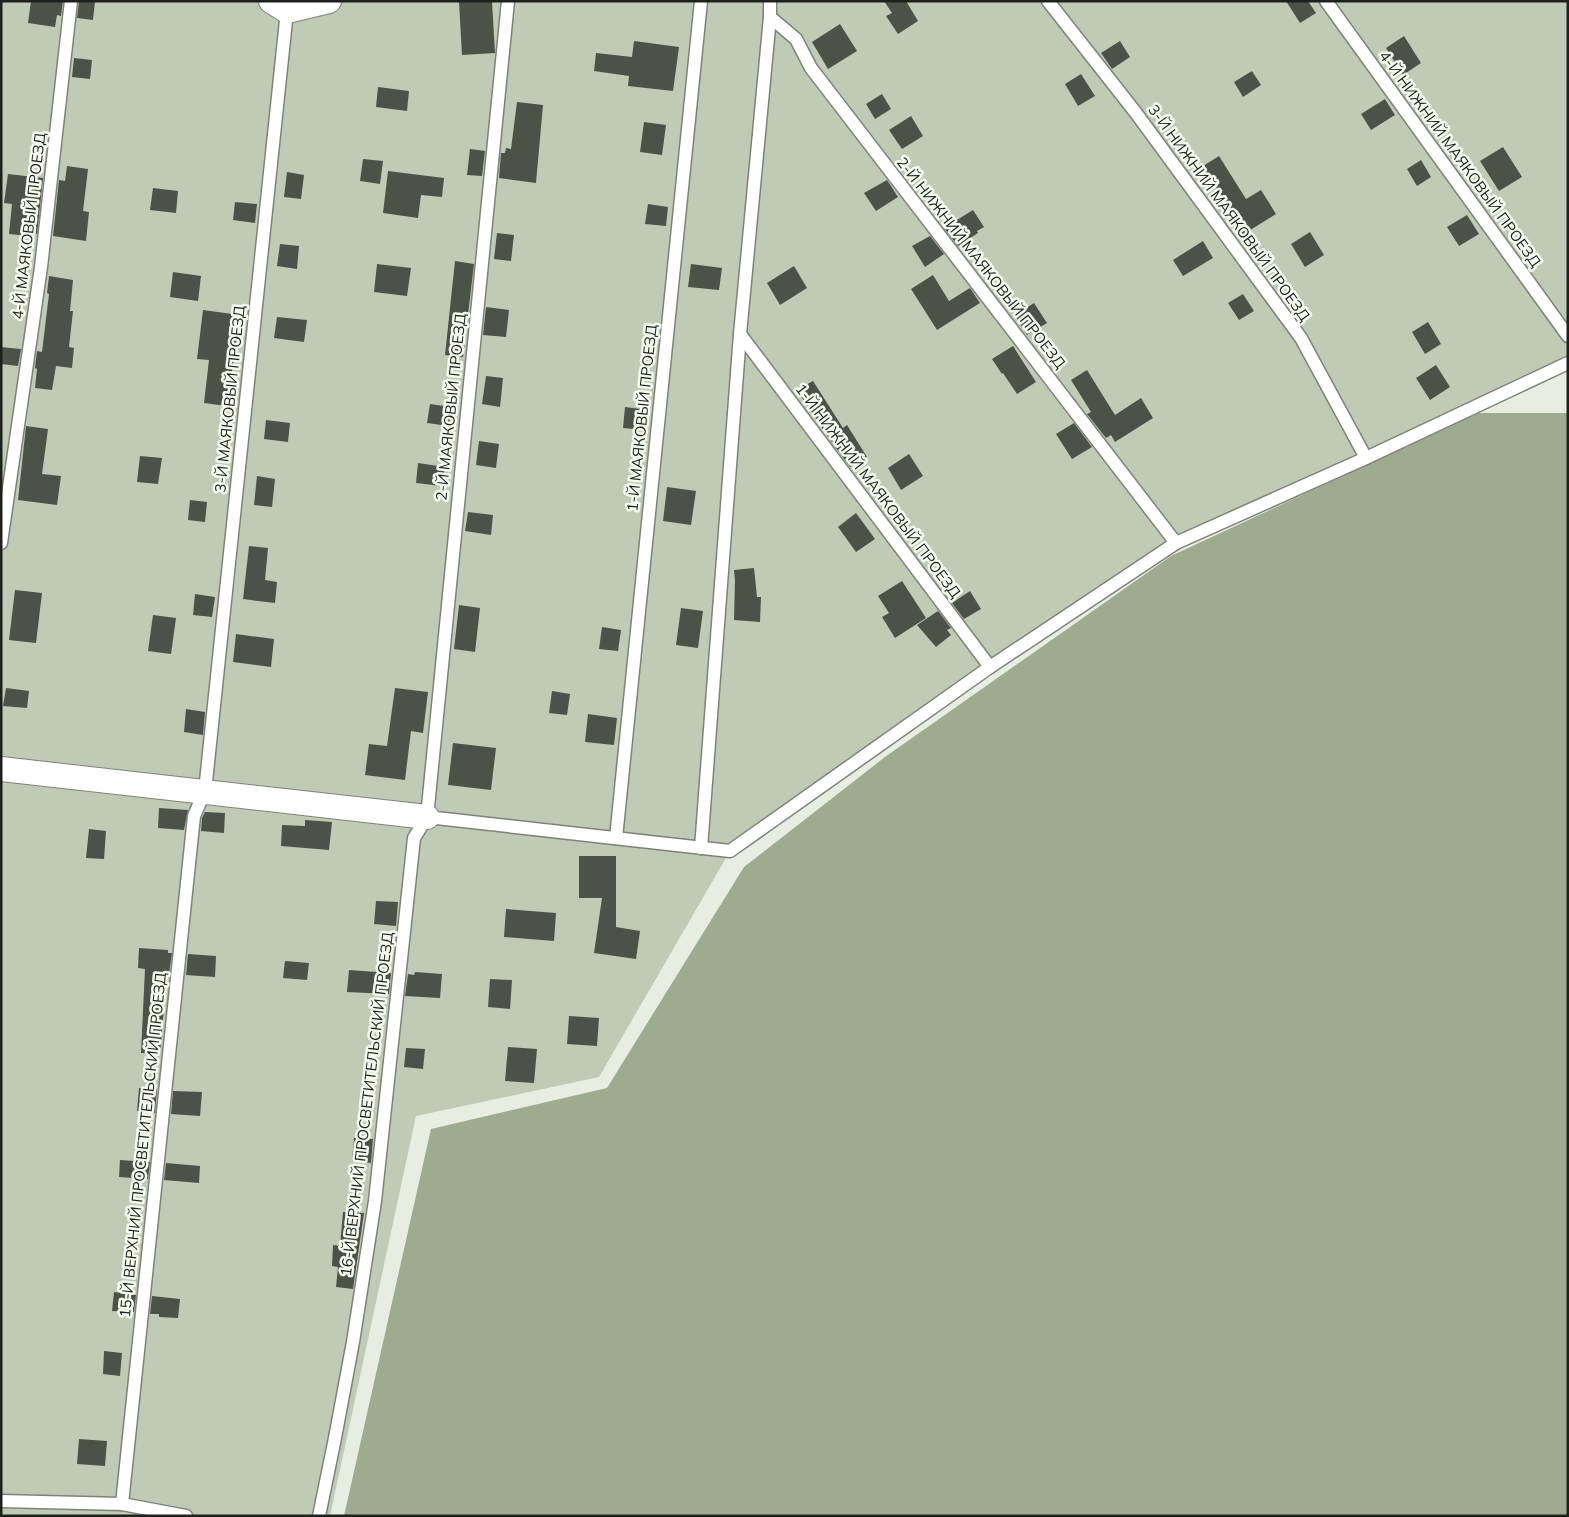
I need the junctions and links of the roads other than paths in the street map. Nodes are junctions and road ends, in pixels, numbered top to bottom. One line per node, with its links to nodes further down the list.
1 (71, 1): 14 (lane, 4-Й МАЯКОВЫЙ ПРОЕЗД)
2 (329, 1): 8 (street)
3 (508, 1): 19 (lane, 2-Й МАЯКОВЫЙ ПРОЕЗД)
4 (701, 1): 20 (lane, 1-Й МАЯКОВЫЙ ПРОЕЗД)
5 (770, 1): 9 (lane)
6 (1048, 1): 13 (lane, 3-Й НИЖНИЙ МАЯКОВЫЙ ПРОЕЗД)
7 (1326, 1): 11 (lane, 4-Й НИЖНИЙ МАЯКОВЫЙ ПРОЕЗД)
8 (279, 6): 18 (lane, 3-Й МАЯКОВЫЙ ПРОЕЗД)
9 (770, 18): 10 (lane); 15 (lane, 2-Й НИЖНИЙ МАЯКОВЫЙ ПРОЕЗД)
10 (740, 334): 16 (lane, 1-Й НИЖНИЙ МАЯКОВЫЙ ПРОЕЗД); 21 (lane)
11 (1568, 336)
12 (1568, 363): 13 (lane)
13 (1366, 458): 15 (lane)
14 (1, 543)
15 (1176, 543): 16 (lane)
16 (990, 667): 21 (lane)
17 (1, 769): 18 (street)
18 (205, 791): 19 (street); 23 (lane, 15-Й ВЕРХНИЙ ПРОСВЕТИТЕЛЬСКИЙ ПРОЕЗД)
19 (427, 816): 20 (lane); 25 (lane, 16-Й ВЕРХНИЙ ПРОСВЕТИТЕЛЬСКИЙ ПРОЕЗД)
20 (616, 838): 21 (lane)
21 (701, 848)
22 (1, 1501): 23 (lane)
23 (122, 1504): 24 (lane)
24 (186, 1516)
25 (319, 1516)

